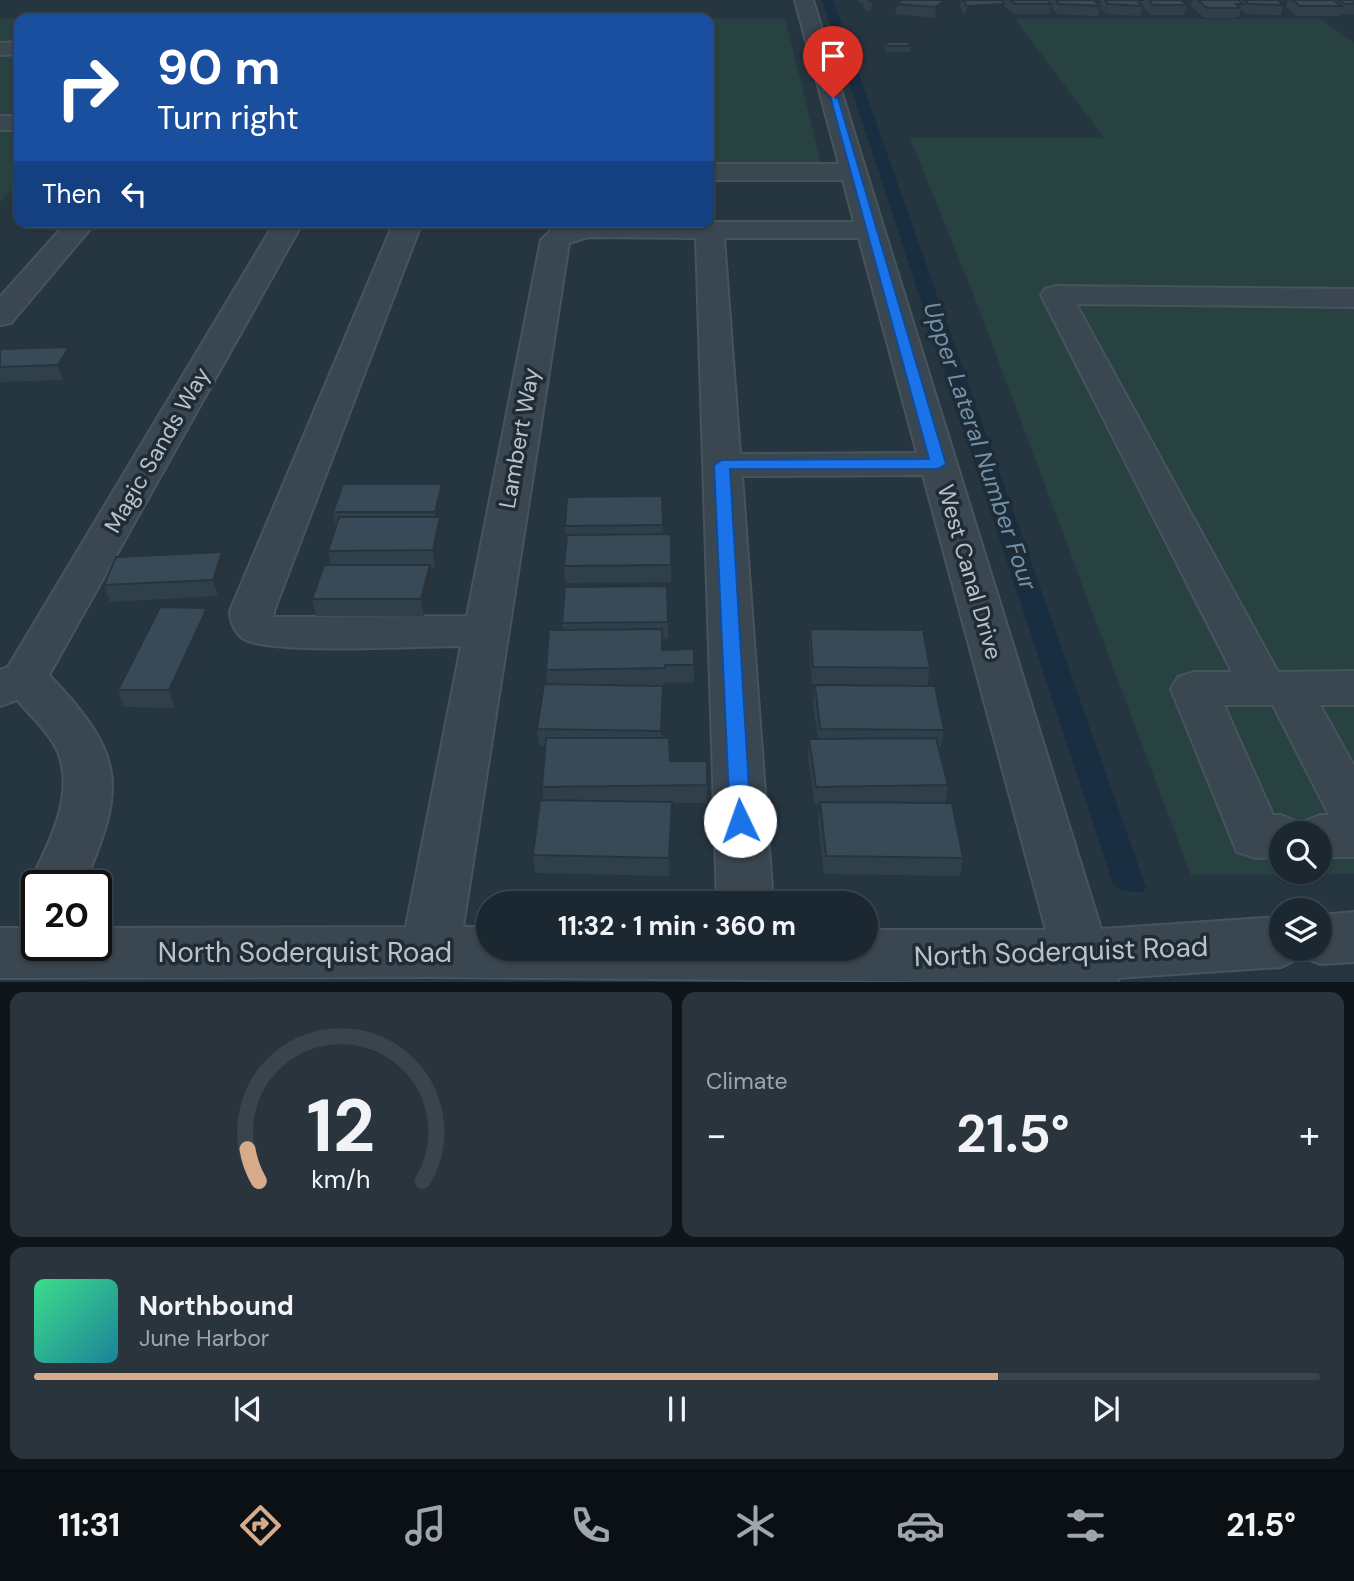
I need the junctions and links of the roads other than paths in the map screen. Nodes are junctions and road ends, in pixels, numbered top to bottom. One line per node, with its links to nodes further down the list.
1 (804, 0): 3 (street, West Canal Drive)
2 (714, 172): 3 (street)
3 (855, 172): 8 (street, West Canal Drive)
4 (77, 228): 10 (street)
5 (285, 228): 14 (street, Magic Sands Way)
6 (406, 228): 13 (street)
7 (710, 230): 8 (street, Lambert Way); 12 (street); 13 (street, Lambert Way)
8 (872, 230): 11 (street, West Canal Drive)
9 (1354, 298): 16 (street)
10 (0, 316)
11 (938, 464): 12 (street); 31 (street, West Canal Drive)
12 (722, 465): 22 (street)
13 (485, 631): 28 (street, Lambert Way)
14 (12, 683): 21 (street, Magic Sands Way)
15 (1354, 688): 16 (street)
16 (1276, 689): 17 (street); 18 (street)
17 (1354, 813)
18 (1269, 836)
19 (1332, 836): 20 (street)
20 (1354, 836)
21 (62, 870)
22 (725, 891)
23 (1354, 937): 24 (street)
24 (1332, 938)
25 (20, 943): 28 (street, North Soderquist Road)
26 (1269, 944): 31 (street, North Soderquist Road)
27 (476, 951): 28 (street, North Soderquist Road)
28 (430, 952)
29 (806, 961): 30 (street, North Soderquist Road)
30 (849, 968): 31 (street, North Soderquist Road)
31 (1085, 969)

